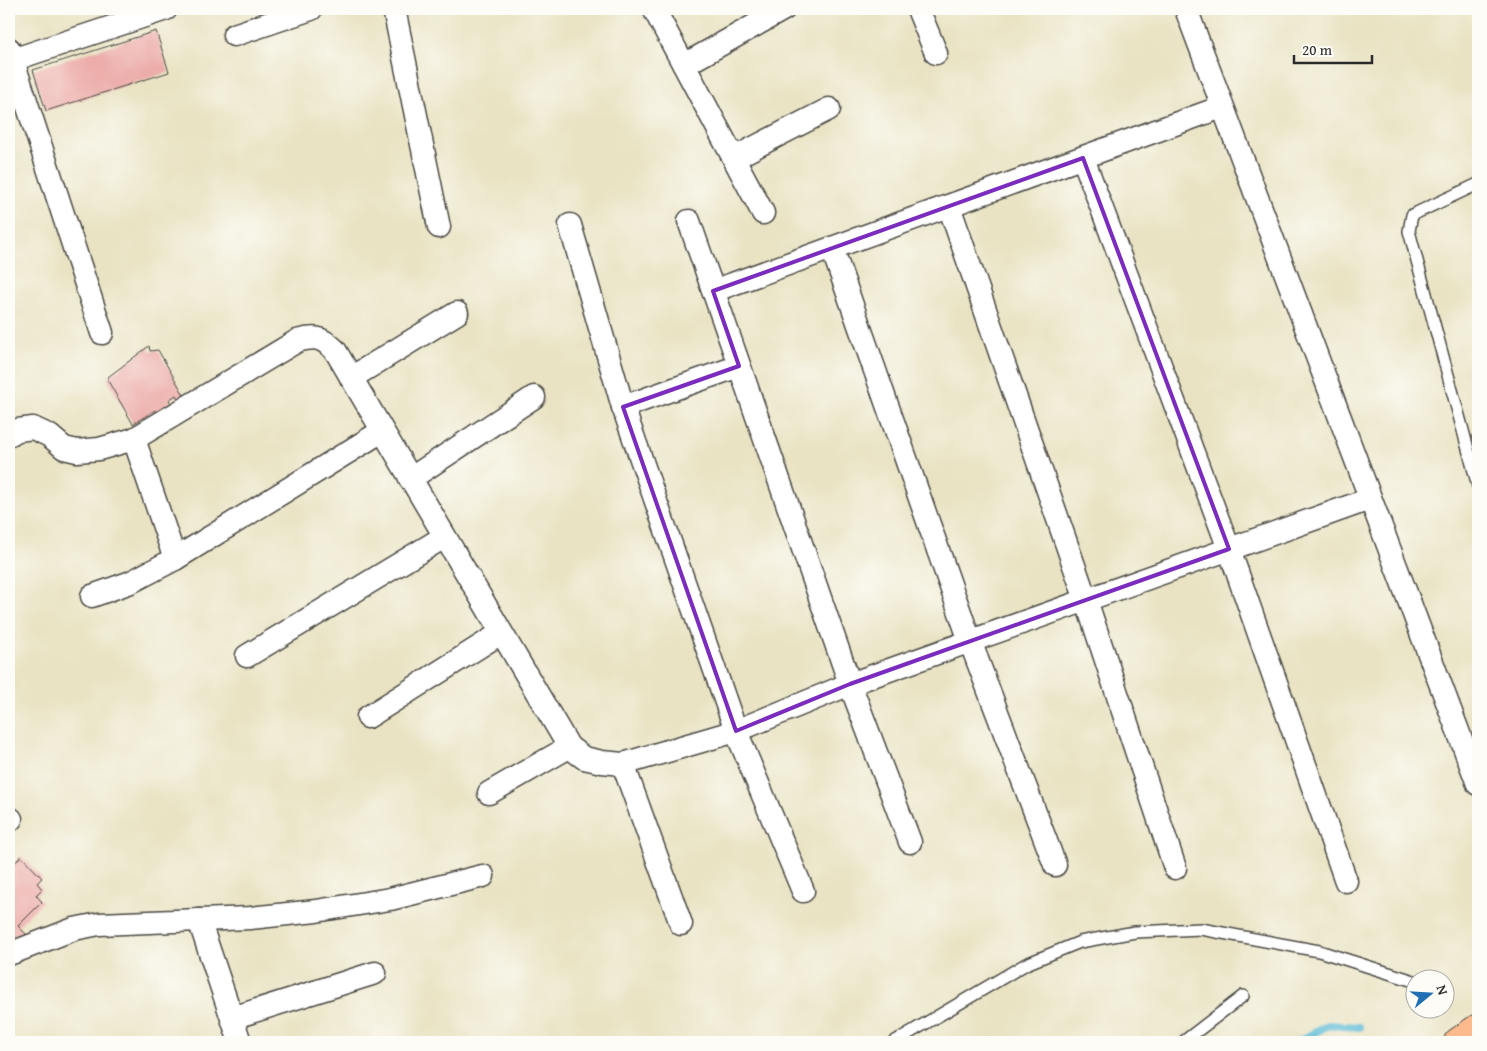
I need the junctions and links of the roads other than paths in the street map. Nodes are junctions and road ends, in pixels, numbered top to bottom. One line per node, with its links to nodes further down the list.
1 (166, 9): 10 (street)
2 (311, 9): 8 (street)
3 (394, 9): 21 (street)
4 (654, 9): 11 (street)
5 (784, 9): 11 (street)
6 (918, 9): 9 (street)
7 (1186, 9): 12 (street)
8 (234, 35)
9 (936, 53)
10 (11, 55): 25 (street)
11 (684, 65): 14 (street)
12 (1222, 107): 15 (street); 35 (street)
13 (829, 110): 14 (street)
14 (734, 158): 18 (street)
15 (1083, 158): 17 (street); 37 (street)
16 (1478, 184): 34 (lane)
17 (949, 206): 22 (street); 40 (street)
18 (763, 213)
19 (689, 221): 23 (street)
20 (570, 225): 29 (street)
21 (439, 227)
22 (832, 248): 23 (street); 42 (street)
23 (713, 291): 26 (street)
24 (457, 313): 27 (street)
25 (102, 333)
26 (739, 366): 29 (street); 44 (street)
27 (351, 378): 30 (street); 32 (street)
28 (534, 397): 33 (street)
29 (623, 407): 46 (street)
30 (382, 431): 33 (street); 38 (street)
31 (9, 435): 32 (street)
32 (134, 439): 38 (street)
33 (410, 479): 36 (street)
34 (1478, 486)
35 (1370, 499): 37 (street); 49 (street)
36 (444, 537): 41 (street); 43 (street)
37 (1229, 549): 40 (street); 55 (street)
38 (175, 559): 39 (street)
39 (92, 596)
40 (1086, 600): 42 (street); 53 (street)
41 (501, 633): 45 (street); 47 (street)
42 (970, 641): 44 (street); 52 (street)
43 (247, 656)
44 (850, 684): 46 (street); 51 (street)
45 (368, 716)
46 (736, 731): 48 (street); 56 (street)
47 (569, 748): 48 (street); 50 (street)
48 (622, 764): 58 (street)
49 (1478, 784)
50 (489, 793)
51 (910, 842)
52 (1055, 865)
53 (1175, 868)
54 (483, 876): 57 (street)
55 (1346, 881)
56 (803, 891)
57 (199, 920): 59 (street); 63 (street)
58 (681, 924)
59 (9, 954)
60 (375, 972): 63 (street)
61 (1404, 978): 66 (lane)
62 (1243, 996): 67 (lane)
63 (232, 1018): 65 (street)
64 (1478, 1028): 68 (main road)
65 (240, 1042)
66 (894, 1042)
67 (1183, 1042)
68 (1458, 1042)

